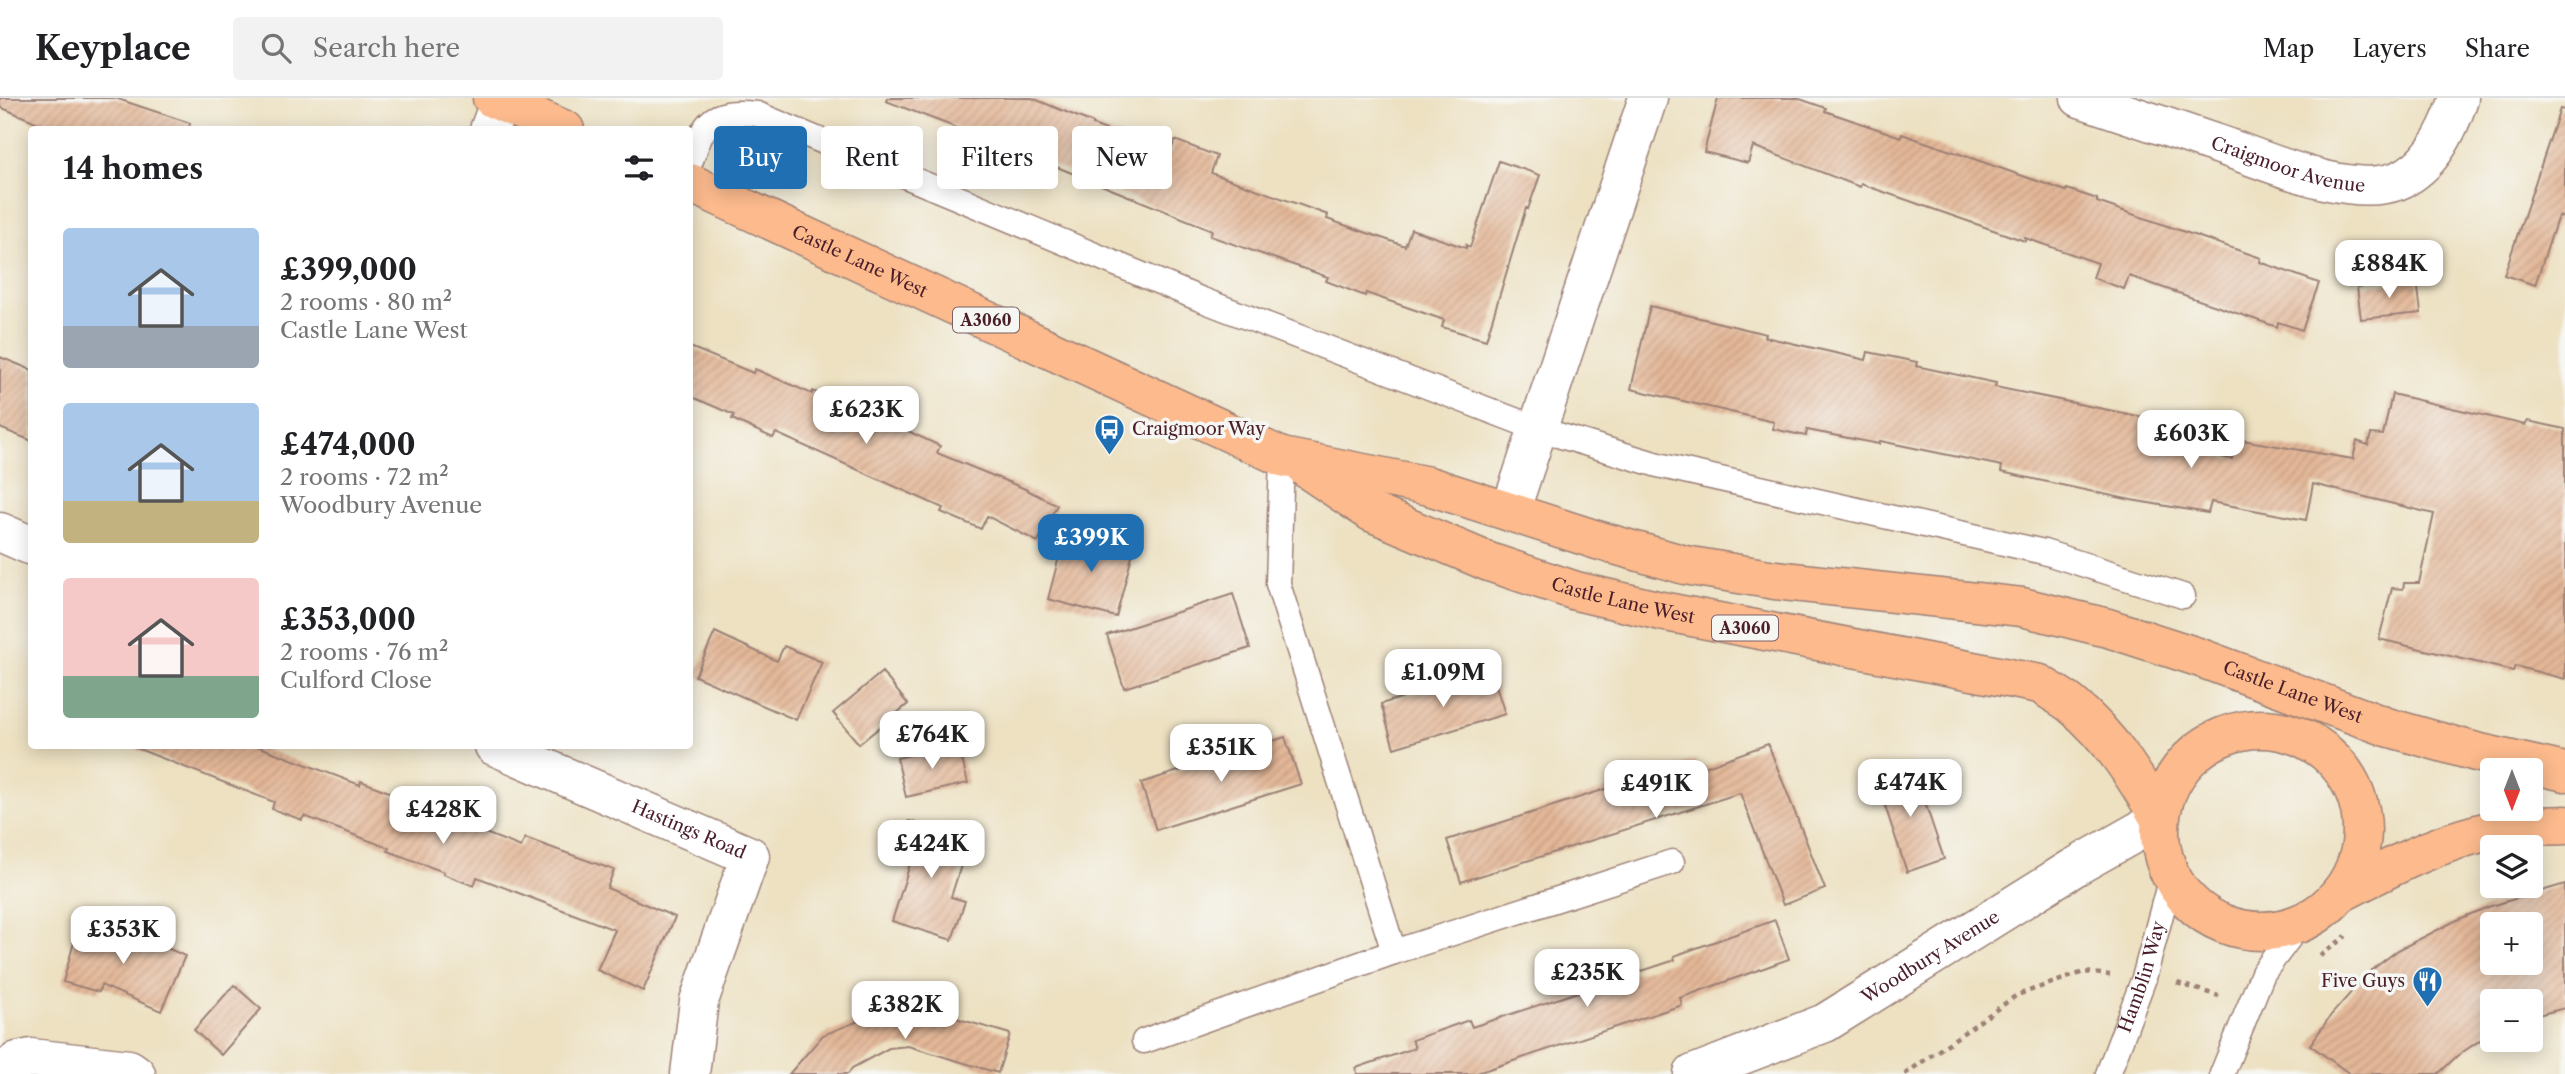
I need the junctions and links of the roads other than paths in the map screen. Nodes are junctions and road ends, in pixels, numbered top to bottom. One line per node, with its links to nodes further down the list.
1 (1648, 98): 8 (street)
2 (2081, 98): 3 (street, Craigmoor Avenue)
3 (2459, 98)
4 (494, 110): 5 (main road)
5 (551, 126)
6 (693, 156): 8 (lane)
7 (693, 184): 9 (main road, Castle Lane West / A3060)
8 (1538, 429): 10 (street); 13 (lane)
9 (1289, 459): 10 (main road, Castle Lane West / A3060); 20 (main road, Castle Lane West / A3060); 26 (lane)
10 (1510, 512): 14 (main road, Castle Lane West / A3060)
11 (0, 532): 12 (street)
12 (28, 544)
13 (2183, 596)
14 (2198, 657): 15 (main road, Castle Lane West / A3060); 16 (main road, Castle Lane West / A3060)
15 (2387, 727): 17 (main road, Castle Lane West / A3060); 19 (main road, Castle Lane West / A3060)
16 (2269, 729): 17 (main road); 20 (main road)
17 (2312, 742): 24 (main road)
18 (501, 749): 30 (street, Hastings Road)
19 (2565, 772)
20 (2160, 819): 23 (main road); 31 (street, Woodbury Avenue)
21 (2565, 825): 24 (main road)
22 (1672, 862): 26 (lane)
23 (2171, 877): 25 (main road); 32 (lane, Hamblin Way)
24 (2339, 894): 25 (main road)
25 (2301, 922): 33 (lane)
26 (1394, 952): 27 (lane)
27 (1144, 1041)
28 (2, 1074): 29 (street)
29 (136, 1074)
30 (690, 1074)
31 (1693, 1074)
32 (2108, 1074)
33 (2222, 1074)

